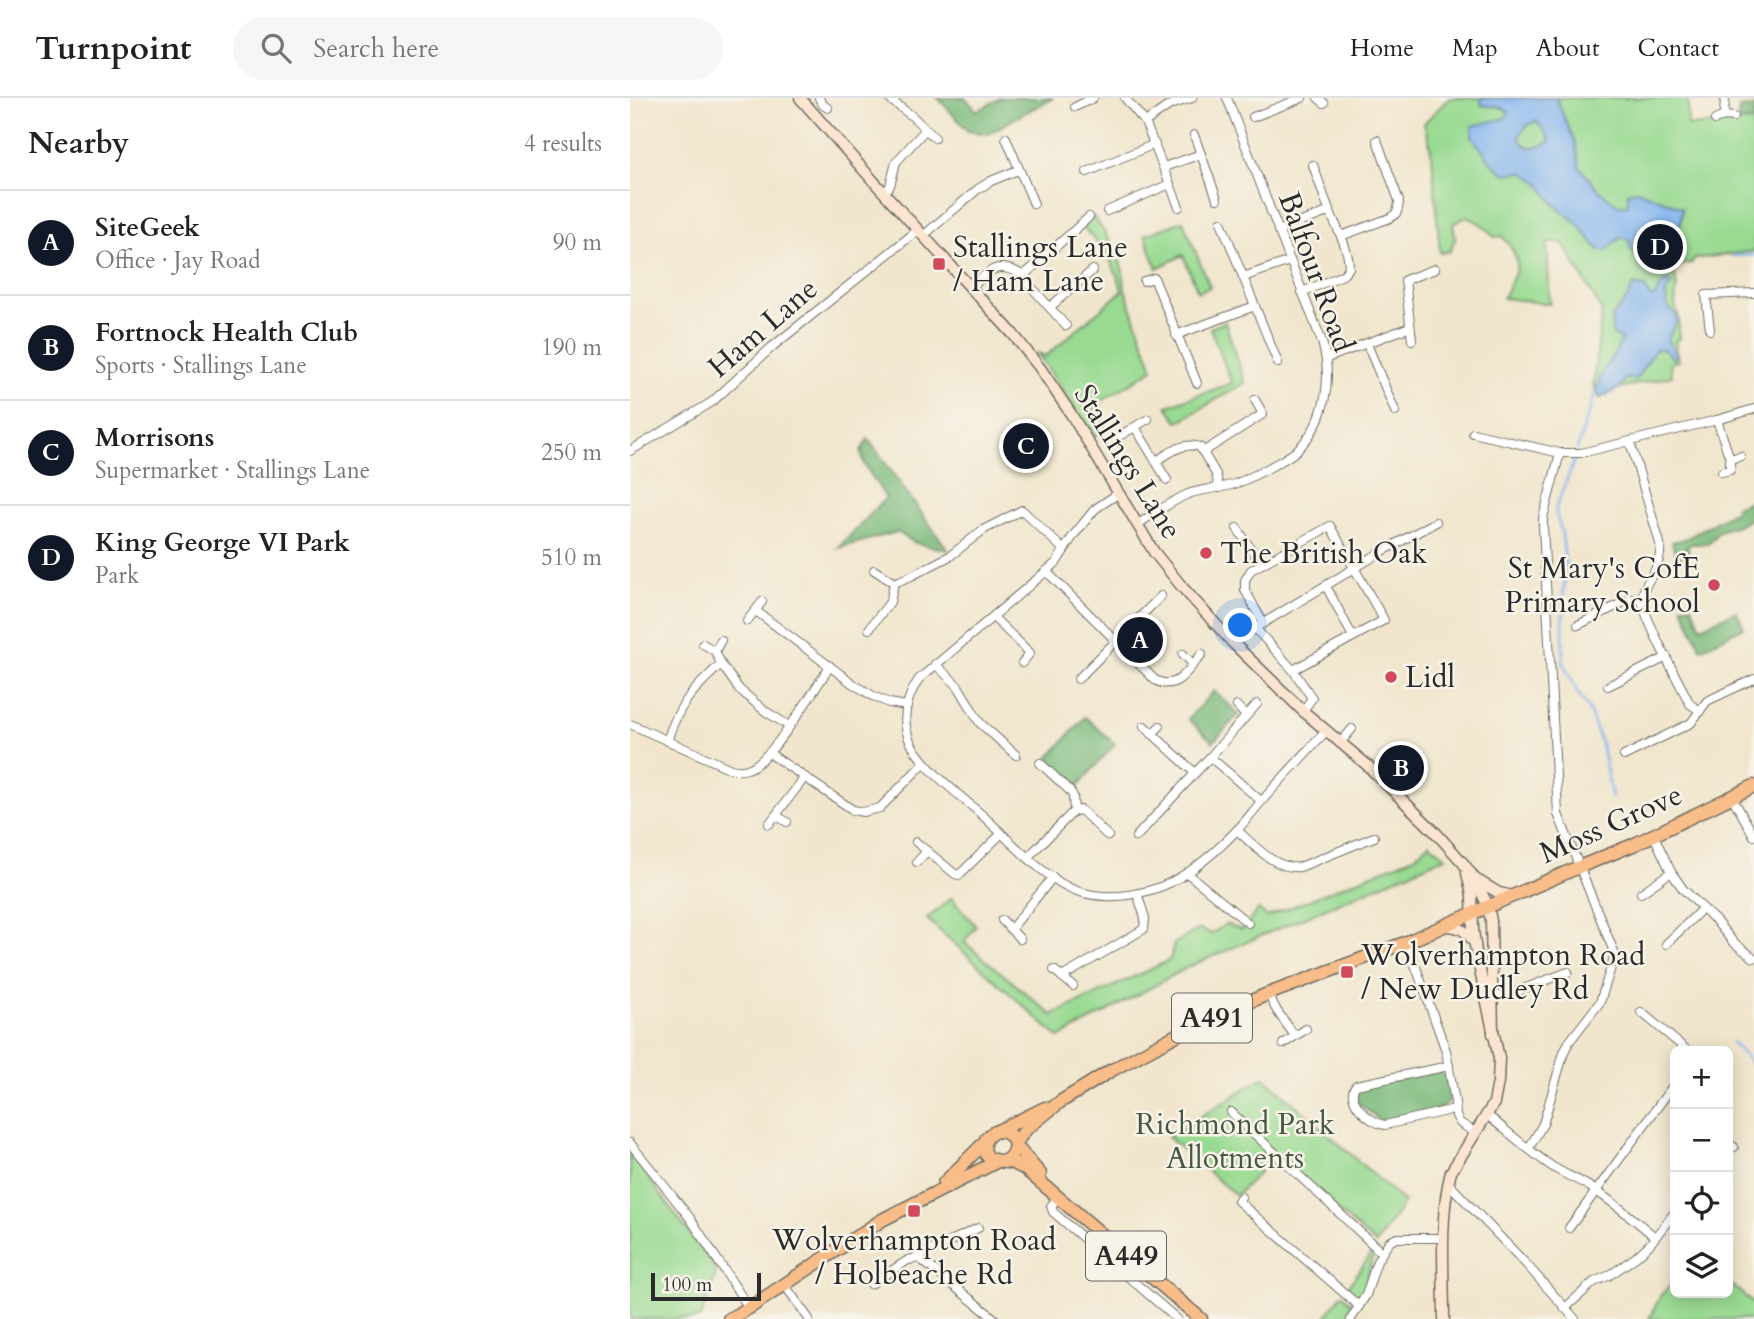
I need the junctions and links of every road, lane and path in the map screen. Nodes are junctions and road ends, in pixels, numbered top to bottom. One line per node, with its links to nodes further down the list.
1 (800, 98): 27 (main road, Stallings Lane)
2 (819, 98): 11 (street)
3 (888, 98): 15 (street)
4 (1093, 98): 10 (street)
5 (1125, 98): 14 (street)
6 (1192, 98): 14 (street)
7 (1227, 98): 35 (street, Balfour Road)
8 (1302, 98): 12 (street)
9 (1725, 98): 13 (street)
10 (1075, 107)
11 (828, 108)
12 (1253, 117)
13 (1715, 120)
14 (1145, 122): 20 (street)
15 (926, 129): 17 (street); 27 (street)
16 (1194, 135): 21 (street)
17 (935, 138)
18 (1006, 138): 24 (street)
19 (1377, 140): 37 (street)
20 (1155, 144): 23 (street); 25 (street)
21 (1201, 154): 23 (street); 28 (street)
22 (1313, 165): 32 (street)
23 (1164, 167): 26 (street)
24 (1018, 170): 29 (street); 36 (street, Ham Lane)
25 (1087, 172)
26 (1170, 184): 30 (street); 31 (street)
27 (884, 193): 36 (main road, Stallings Lane)
28 (1217, 199)
29 (1034, 204)
30 (1180, 206)
31 (1107, 211)
32 (1330, 211): 35 (street); 37 (street)
33 (1089, 218): 41 (street)
34 (1221, 222): 42 (street)
35 (1278, 231): 38 (street, Balfour Road)
36 (921, 233): 44 (main road, Stallings Lane); 67 (street, Ham Lane)
37 (1341, 236): 45 (street)
38 (1290, 261): 42 (street); 45 (street, Balfour Road)
39 (1093, 270): 48 (street)
40 (1435, 270): 50 (street)
41 (1022, 277): 44 (street); 48 (street)
42 (1243, 277): 47 (street)
43 (1144, 281): 52 (street)
44 (971, 288): 76 (main road, Stallings Lane)
45 (1302, 292): 55 (street, Balfour Road)
46 (1754, 293): 51 (street)
47 (1255, 306): 52 (street); 56 (street)
48 (1049, 307): 49 (street)
49 (1066, 326)
50 (1410, 327): 53 (street); 54 (street)
51 (1710, 330)
52 (1176, 335): 57 (street)
53 (1412, 340)
54 (1367, 344): 55 (street); 60 (street)
55 (1327, 358): 75 (street, Balfour Road)
56 (1278, 363)
57 (1197, 383)
58 (1255, 400): 68 (street)
59 (1754, 409): 62 (street)
60 (1395, 411)
61 (1148, 419): 63 (street)
62 (1717, 420): 66 (street); 71 (street)
63 (1135, 427): 65 (street); 72 (street)
64 (1473, 433): 69 (street)
65 (1121, 435)
66 (1630, 442): 69 (street); 88 (street)
67 (630, 451)
68 (1203, 452): 72 (street); 75 (street)
69 (1560, 453): 160 (street)
70 (1741, 456): 71 (street)
71 (1730, 459): 73 (street)
72 (1156, 461): 74 (street)
73 (1722, 472)
74 (1167, 480)
75 (1219, 488): 78 (street, Balfour Road)
76 (1119, 493): 78 (main road, Stallings Lane); 80 (street)
77 (1436, 522): 82 (street)
78 (1138, 524): 101 (main road, Stallings Lane)
79 (1237, 528): 81 (street)
80 (1064, 550): 84 (street); 85 (street)
81 (1261, 564): 82 (street); 96 (street)
82 (1354, 568): 86 (street); 98 (street)
83 (874, 570): 85 (street)
84 (1046, 571): 92 (street); 100 (street)
85 (894, 583): 97 (street)
86 (1326, 586): 96 (street); 98 (street)
87 (1161, 596): 100 (street)
88 (1642, 597): 93 (street); 106 (street)
89 (762, 602): 91 (street)
90 (1583, 609): 93 (street)
91 (756, 611): 94 (street); 111 (street)
92 (993, 617): 107 (street); 109 (street)
93 (1588, 620): 95 (street)
94 (747, 621)
95 (1578, 625)
96 (1259, 626): 101 (street); 112 (street)
97 (869, 629)
98 (1353, 637): 112 (street)
99 (721, 640): 103 (street)
100 (1116, 642): 110 (street); 113 (street)
101 (1233, 642): 120 (main road, Stallings Lane)
102 (703, 644): 103 (street)
103 (716, 651): 108 (street)
104 (1183, 654): 110 (street)
105 (1202, 654): 110 (street)
106 (1667, 657): 115 (street); 119 (street)
107 (1022, 663)
108 (721, 664): 123 (street); 129 (street)
109 (935, 664): 117 (street); 132 (street)
110 (1193, 664)
111 (830, 666): 117 (street); 123 (street)
112 (1293, 670): 120 (street)
113 (1078, 679)
114 (1754, 679): 119 (street)
115 (1608, 686)
116 (1257, 704): 121 (street)
117 (907, 706): 135 (street)
118 (1237, 706): 121 (street)
119 (1700, 710): 133 (street)
120 (1303, 711): 127 (main road, Stallings Lane)
121 (1246, 716): 134 (street)
122 (630, 724): 129 (street)
123 (789, 726): 131 (street)
124 (1144, 726): 128 (street)
125 (1160, 726): 128 (street)
126 (1352, 729): 130 (street)
127 (1326, 732): 130 (main road, Stallings Lane); 141 (street)
128 (1152, 734): 137 (street)
129 (667, 741): 131 (street)
130 (1340, 744): 159 (main road, Stallings Lane)
131 (769, 753): 138 (street)
132 (1016, 755)
133 (1624, 756)
134 (1210, 757): 137 (street); 141 (street)
135 (924, 763): 138 (street); 148 (street)
136 (1040, 763): 142 (street)
137 (1194, 772): 146 (street)
138 (805, 777): 143 (street)
139 (1754, 786): 140 (highway, Moss Grove / A491)
140 (1732, 797): 151 (highway, Moss Grove / A491); 152 (street)
141 (1261, 801): 147 (street)
142 (1074, 811): 150 (street); 157 (street)
143 (777, 816): 144 (street); 145 (street)
144 (787, 822)
145 (769, 824)
146 (1146, 828): 149 (street); 153 (street)
147 (1237, 830): 154 (street); 162 (street)
148 (1001, 834): 157 (street); 163 (street)
149 (1154, 835)
150 (1108, 836)
151 (1654, 836): 160 (highway, Moss Grove / A491); 161 (street)
152 (1754, 836)
153 (1136, 837)
154 (1374, 837)
155 (916, 842): 156 (street)
156 (927, 851): 158 (street); 163 (street)
157 (1028, 857): 164 (street)
158 (918, 862)
159 (1464, 864): 165 (main road, Stallings Lane); 172 (main road, Stallings Lane)
160 (1579, 867): 169 (highway, Moss Grove / A491); 207 (street)
161 (1671, 872): 167 (street); 171 (street)
162 (1187, 873): 168 (street); 174 (street)
163 (959, 875): 166 (street)
164 (1053, 877): 168 (street); 176 (street)
165 (1475, 879): 169 (main road); 170 (main road, Stallings Lane)
166 (962, 887)
167 (1641, 892)
168 (1137, 894): 185 (street)
169 (1514, 896): 170 (highway, Moss Grove / A491)
170 (1488, 906): 172 (highway, A491); 189 (main road, Stallings Lane)
171 (1703, 908): 180 (street); 181 (street)
172 (1474, 912): 175 (highway, A491); 179 (main road, Stallings Lane)
173 (1002, 920): 176 (street)
174 (1248, 923)
175 (1445, 926): 178 (highway, A491); 179 (main road)
176 (1011, 929): 177 (street)
177 (1020, 939)
178 (1407, 942): 188 (highway, A491); 196 (street)
179 (1474, 943): 192 (main road, Stallings Lane)
180 (1667, 944)
181 (1754, 958)
182 (1054, 970): 185 (street)
183 (1567, 972): 184 (street)
184 (1557, 975): 187 (street); 189 (street)
185 (1062, 977): 186 (street)
186 (1073, 986)
187 (1563, 986)
188 (1268, 994): 193 (street); 198 (highway, A491)
189 (1493, 997): 192 (main road, Stallings Lane)
190 (1642, 1012): 195 (street)
191 (1306, 1029): 193 (street)
192 (1493, 1034): 201 (main road)
193 (1295, 1036): 194 (street)
194 (1283, 1044)
195 (1682, 1046)
196 (1449, 1066): 199 (street); 199 (street)
197 (1670, 1090): 210 (street)
198 (1060, 1102): 202 (highway, A491); 206 (highway, A491)
199 (1455, 1109): 203 (street)
200 (1231, 1112): 219 (street)
201 (1487, 1115): 203 (main road); 207 (street)
202 (998, 1131): 205 (highway); 206 (highway)
203 (1476, 1133): 209 (main road)
204 (630, 1143): 224 (street)
205 (984, 1143): 208 (highway); 211 (highway)
206 (1015, 1144): 208 (highway); 212 (highway, A449)
207 (1529, 1148): 210 (street)
208 (1000, 1162): 211 (highway); 212 (highway, A449)
209 (1448, 1183): 218 (main road); 225 (street)
210 (1596, 1192): 216 (street); 217 (street)
211 (933, 1193): 221 (highway)
212 (1056, 1194): 229 (street); 230 (highway, A449)
213 (1238, 1201): 223 (street)
214 (1670, 1218): 217 (street)
215 (978, 1228): 220 (street)
216 (1569, 1228)
217 (1655, 1237): 225 (street)
218 (1444, 1238): 219 (street); 232 (main road)
219 (1381, 1252): 223 (street)
220 (915, 1258): 222 (street); 228 (street)
221 (784, 1284): 224 (highway); 227 (street)
222 (871, 1284)
223 (1359, 1306): 231 (street)
224 (749, 1308): 226 (highway)
225 (1564, 1308): 233 (street)
226 (729, 1319)
227 (809, 1319)
228 (995, 1319)
229 (1177, 1319)
230 (1201, 1319)
231 (1351, 1319)
232 (1444, 1319)
233 (1574, 1319)

